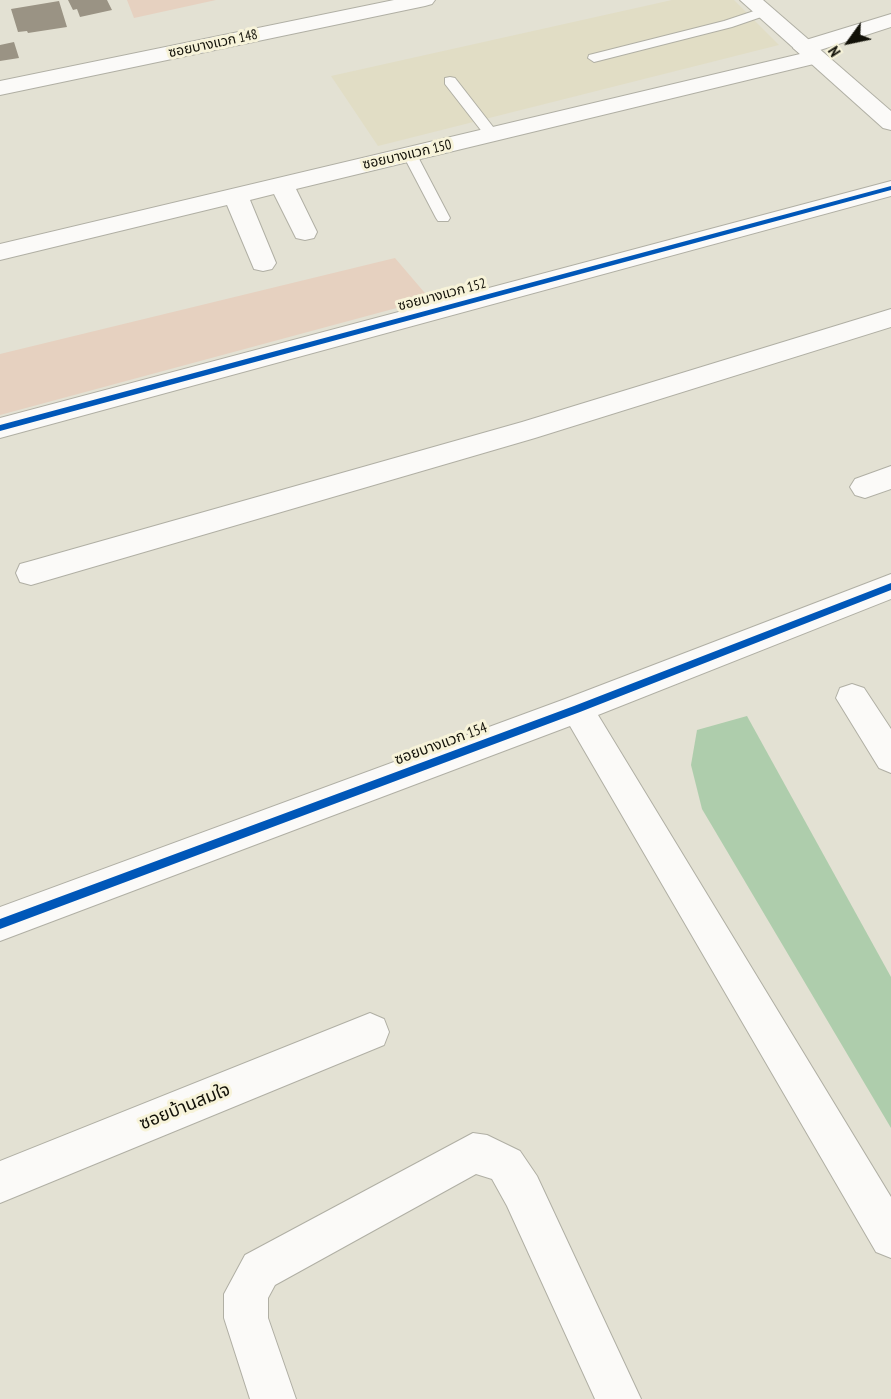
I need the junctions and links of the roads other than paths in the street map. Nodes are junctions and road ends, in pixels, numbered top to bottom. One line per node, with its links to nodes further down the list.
1 (425, 0): 7 (street, ซอยบางแวก 148)
2 (757, 6): 4 (street); 5 (lane)
3 (891, 20): 4 (street, ซอยบางแวก 150)
4 (809, 52): 8 (street); 9 (street, ซอยบางแวก 150)
5 (594, 58)
6 (450, 81): 9 (lane)
7 (0, 88)
8 (891, 123)
9 (492, 135): 10 (street, ซอยบางแวก 150)
10 (410, 155): 11 (street, ซอยบางแวก 150); 14 (lane)
11 (282, 185): 13 (street, ซอยบางแวก 150); 15 (street)
12 (891, 188): 19 (street, ซอยบางแวก 152)
13 (236, 196): 16 (street, ซอยบางแวก 150); 17 (street)
14 (443, 218)
15 (305, 232)
16 (0, 252)
17 (263, 263)
18 (891, 318): 20 (street)
19 (0, 428)
20 (31, 573)
21 (891, 586): 23 (street, ซอยบางแวก 154)
22 (852, 698): 24 (street)
23 (577, 709): 25 (street, ซอยบางแวก 154); 28 (street)
24 (891, 758)
25 (0, 924)
26 (370, 1032): 27 (street, ซอยบ้านสมใจ)
27 (0, 1182)
28 (891, 1237)
29 (273, 1399): 30 (street)
30 (618, 1399)

